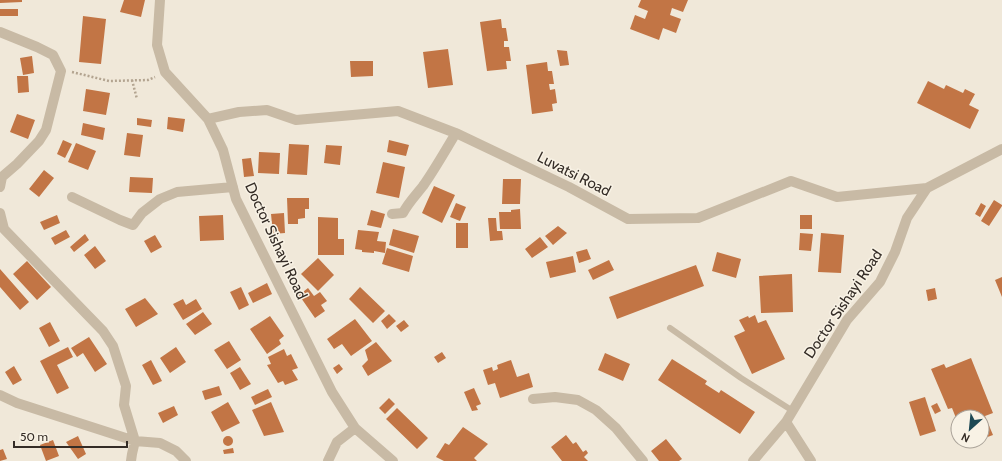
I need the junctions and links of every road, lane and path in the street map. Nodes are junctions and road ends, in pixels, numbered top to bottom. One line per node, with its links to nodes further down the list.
1 (160, 0): 4 (street, Doctor Sishayi Road)
2 (0, 32): 3 (street)
3 (60, 68): 5 (path); 10 (street)
4 (165, 72): 5 (path); 7 (street, Doctor Sishayi Road)
5 (132, 80): 6 (path)
6 (137, 99)
7 (208, 119): 8 (street, Luvatsi Road); 11 (street, Doctor Sishayi Road)
8 (456, 133): 12 (street, Luvatsi Road); 15 (street)
9 (1002, 149): 12 (street, Doctor Sishayi Road)
10 (0, 187)
11 (233, 187): 13 (street); 21 (street, Doctor Sishayi Road)
12 (927, 188): 19 (street, Doctor Sishayi Road)
13 (72, 197)
14 (0, 213): 22 (street)
15 (392, 214)
16 (670, 328): 19 (lane)
17 (0, 395): 22 (street)
18 (533, 399): 27 (street)
19 (793, 411): 20 (street, Doctor Sishayi Road)
20 (786, 422): 28 (street, Doctor Sishayi Road); 29 (street)
21 (355, 428): 25 (street); 26 (street, Doctor Sishayi Road)
22 (134, 441): 23 (street); 24 (street)
23 (131, 461)
24 (186, 461)
25 (328, 461)
26 (393, 461)
27 (643, 461)
28 (753, 461)
29 (811, 461)

